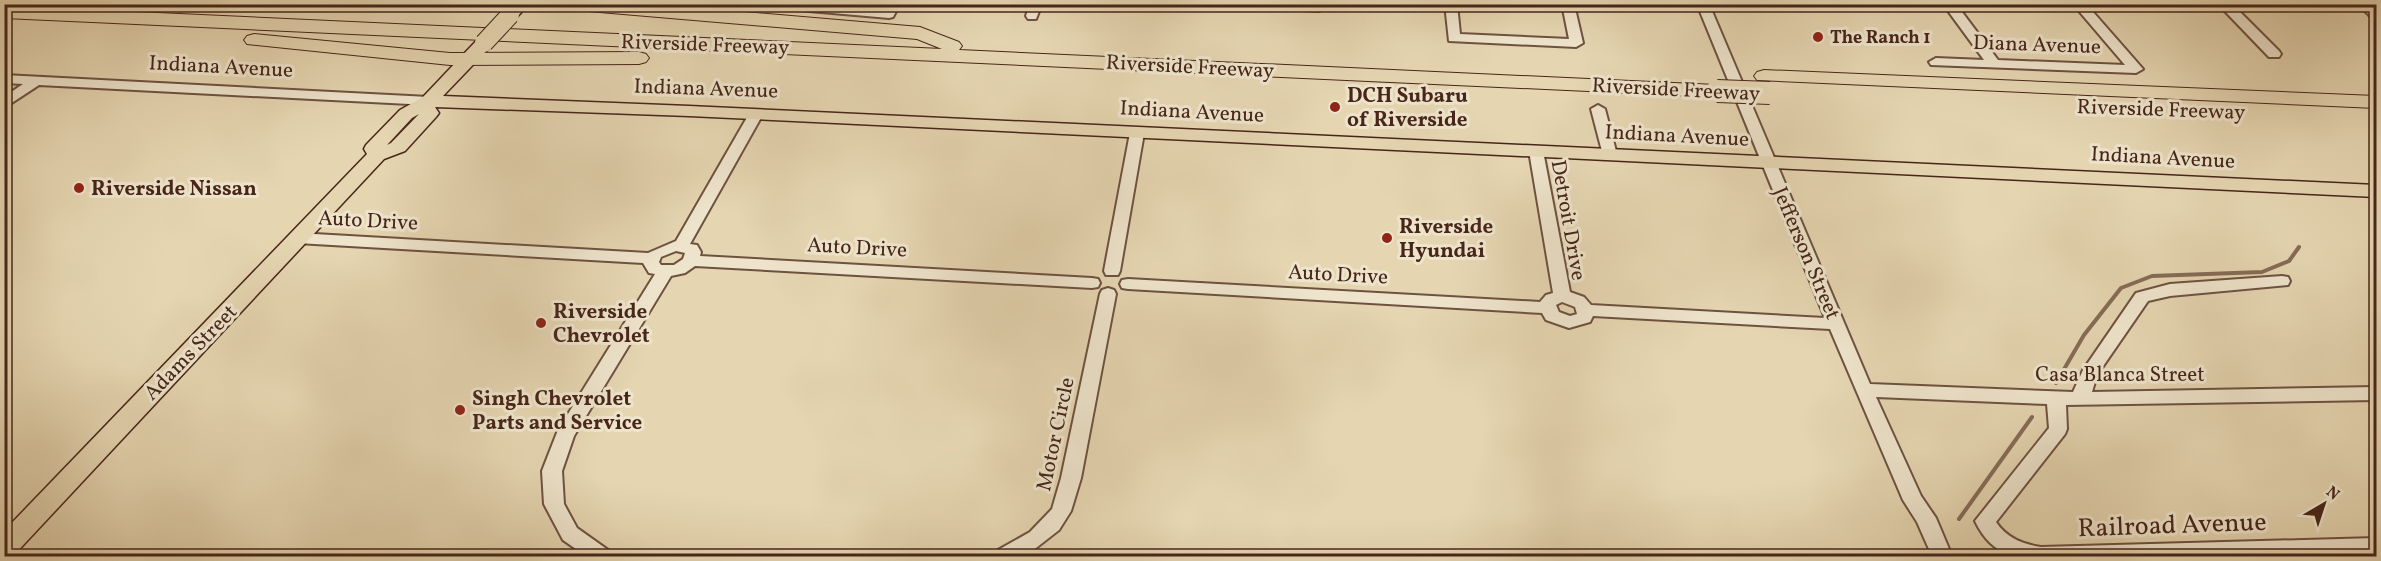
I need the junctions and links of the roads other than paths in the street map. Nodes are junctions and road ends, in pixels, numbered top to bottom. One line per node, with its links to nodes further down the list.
1 (88, 4): 18 (highway, Riverside Freeway)
2 (576, 4): 18 (highway)
3 (776, 4): 13 (street)
4 (1268, 4): 12 (street)
5 (1451, 4): 6 (street)
6 (1568, 4)
7 (1703, 4): 37 (street, Jefferson Street)
8 (1949, 4): 23 (street)
9 (2079, 4): 23 (street, Diana Avenue)
10 (2224, 4): 19 (street)
11 (2364, 4): 17 (street)
12 (1318, 6)
13 (892, 9)
14 (515, 10): 21 (main road, Adams Street, bridge)
15 (4, 12): 16 (highway, Riverside Freeway)
16 (49, 14): 20 (highway, Riverside Freeway); 21 (highway)
17 (2376, 15)
18 (952, 46): 26 (highway, Riverside Freeway)
19 (2274, 54)
20 (993, 56): 21 (highway); 26 (highway, Riverside Freeway)
21 (469, 59): 28 (main road, Adams Street)
22 (1936, 62): 23 (street, Diana Avenue)
23 (1993, 63)
24 (4, 79): 25 (street, Indiana Avenue)
25 (36, 81): 28 (street, Indiana Avenue); 30 (street)
26 (1714, 82): 27 (highway, Riverside Freeway, bridge)
27 (1767, 84): 29 (highway, Riverside Freeway); 33 (highway, Riverside Freeway)
28 (427, 102): 32 (main road, Indiana Avenue); 39 (main road, Adams Street)
29 (2376, 102)
30 (4, 104)
31 (1598, 110): 36 (street)
32 (755, 116): 34 (main road, Indiana Avenue); 40 (street)
33 (2376, 117)
34 (1137, 133): 35 (main road, Indiana Avenue); 43 (street)
35 (1536, 151): 36 (main road, Indiana Avenue); 48 (street, Detroit Drive)
36 (1610, 155): 37 (main road, Indiana Avenue)
37 (1769, 164): 38 (main road, Indiana Avenue); 51 (street, Jefferson Street)
38 (2376, 191)
39 (297, 238): 42 (street, Auto Drive); 58 (main road, Adams Street)
40 (681, 246): 41 (street); 42 (street, Auto Drive)
41 (692, 261): 42 (street, Auto Drive); 45 (street, Auto Drive)
42 (659, 265): 60 (street)
43 (1112, 271): 45 (street); 46 (street)
44 (2282, 281): 55 (street)
45 (1092, 283): 47 (street)
46 (1128, 284): 47 (street, Auto Drive); 49 (street, Auto Drive)
47 (1108, 294): 61 (street, Motor Circle)
48 (1562, 296): 49 (street); 50 (street, Auto Drive)
49 (1547, 308): 50 (street, Auto Drive)
50 (1586, 310): 51 (street, Auto Drive)
51 (1837, 324): 52 (street, Jefferson Street)
52 (1864, 390): 54 (street, Casa Blanca Street); 56 (street, Jefferson Street)
53 (2376, 393): 55 (street, Casa Blanca Street)
54 (2056, 399): 55 (street, Casa Blanca Street); 59 (street, Railroad Avenue)
55 (2080, 399)
56 (1912, 500): 62 (street, Jefferson Street); 63 (street, Jefferson Street)
57 (2376, 546): 59 (street, Railroad Avenue)
58 (4, 549)
59 (2041, 555)
60 (601, 556)
61 (1005, 556)
62 (1930, 556)
63 (1942, 556)

